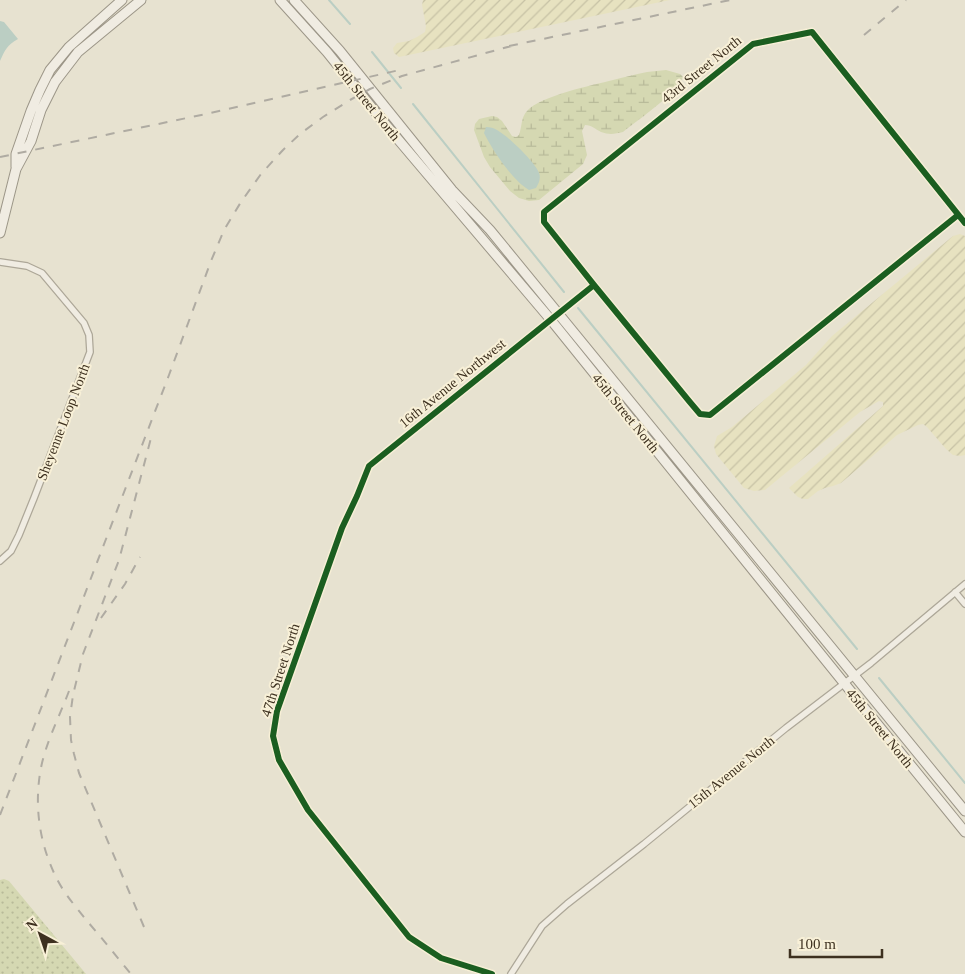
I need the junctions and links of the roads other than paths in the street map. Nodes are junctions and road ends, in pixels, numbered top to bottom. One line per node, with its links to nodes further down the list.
1 (122, 0): 5 (main road)
2 (141, 0): 5 (main road)
3 (280, 0): 12 (main road, 45th Street North)
4 (294, 0): 11 (main road, 45th Street North)
5 (16, 169): 8 (main road)
6 (958, 215): 7 (street, 43rd Street North); 10 (street); 10 (street, 43rd Street North)
7 (965, 223)
8 (0, 233)
9 (0, 262): 14 (street, Sheyenne Loop North)
10 (594, 285): 11 (street, 16th Avenue Northwest)
11 (559, 313): 12 (street, 16th Avenue Northwest); 18 (main road, 45th Street North)
12 (551, 320): 13 (street, 16th Avenue Northwest); 19 (main road, 45th Street North)
13 (369, 466): 22 (street, 47th Street North)
14 (0, 561)
15 (965, 584): 16 (street, 15th Avenue North)
16 (955, 592): 17 (street); 18 (street, 15th Avenue North)
17 (965, 604)
18 (854, 675): 19 (street, 15th Avenue North); 20 (main road, 45th Street North)
19 (844, 683): 21 (main road, 45th Street North); 23 (street, 15th Avenue North)
20 (965, 811)
21 (965, 832)
22 (492, 974)
23 (511, 974)

